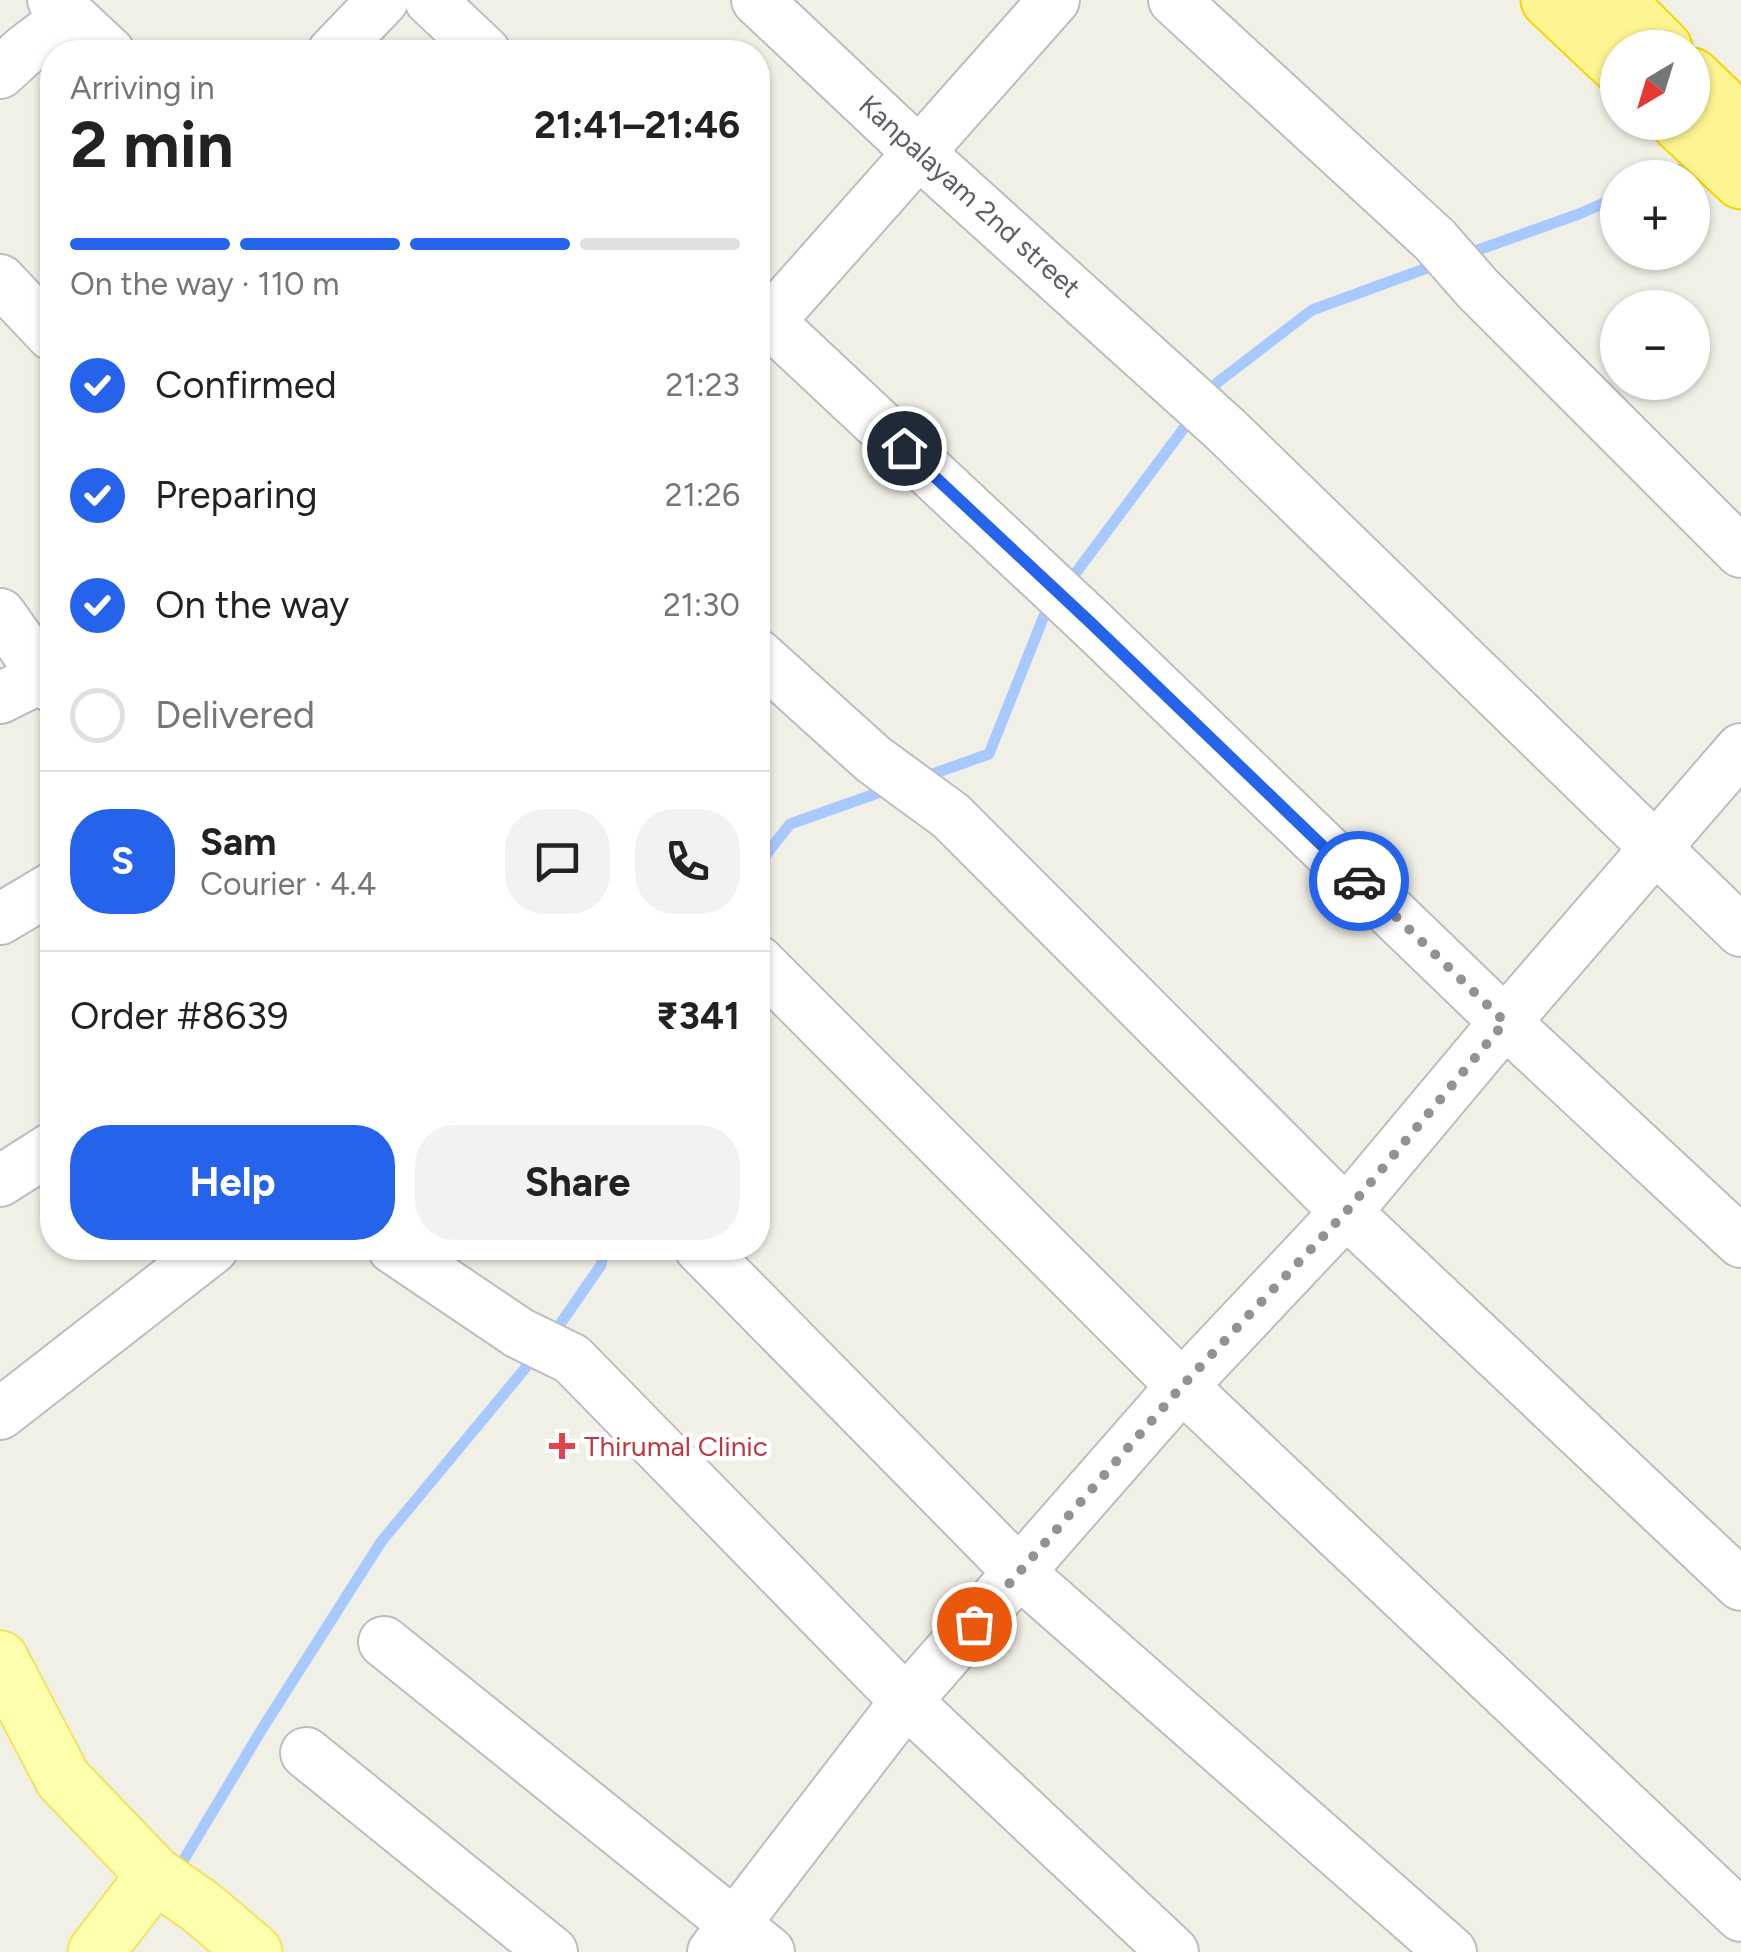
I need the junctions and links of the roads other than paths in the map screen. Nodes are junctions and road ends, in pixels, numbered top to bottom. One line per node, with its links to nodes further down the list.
1 (383, 0): 11 (street)
2 (430, 0): 12 (street)
3 (758, 0): 15 (street, Kanpalayam 2nd street)
4 (1054, 0): 15 (street)
5 (1174, 0): 20 (street)
6 (1548, 0): 13 (highway)
7 (1616, 0): 9 (highway)
8 (62, 8): 10 (street); 14 (street)
9 (1646, 30)
10 (96, 40)
11 (345, 40)
12 (472, 40)
13 (1600, 48)
14 (0, 73)
15 (918, 151): 17 (street); 27 (street, Kanpalayam 2nd street)
16 (0, 280): 18 (street)
17 (770, 312)
18 (40, 322)
19 (770, 330): 32 (street)
20 (1741, 552)
21 (0, 614): 23 (street)
22 (770, 666): 35 (street)
23 (40, 671)
24 (40, 685): 25 (street)
25 (0, 698)
26 (1741, 749): 27 (street)
27 (1655, 848): 30 (street, Kanpalayam 2nd street); 32 (street)
28 (40, 895): 29 (street)
29 (0, 919)
30 (1741, 931)
31 (770, 973): 40 (street)
32 (1505, 1022): 35 (street); 36 (street)
33 (40, 1156): 34 (street)
34 (0, 1181)
35 (1346, 1212): 40 (street); 43 (street)
36 (1741, 1242)
37 (199, 1260): 41 (street)
38 (412, 1260): 46 (street)
39 (712, 1260): 42 (street)
40 (1182, 1386): 42 (street); 49 (street)
41 (0, 1414)
42 (1020, 1572): 46 (street); 55 (street)
43 (1741, 1586)
44 (384, 1642): 50 (street)
45 (0, 1659): 48 (main road)
46 (906, 1701): 50 (street); 54 (street)
47 (306, 1753): 53 (street)
48 (155, 1875): 51 (main road); 52 (main road)
49 (1741, 1916)
50 (739, 1943)
51 (96, 1952)
52 (254, 1952)
53 (552, 1952)
54 (1174, 1952)
55 (1451, 1952)

